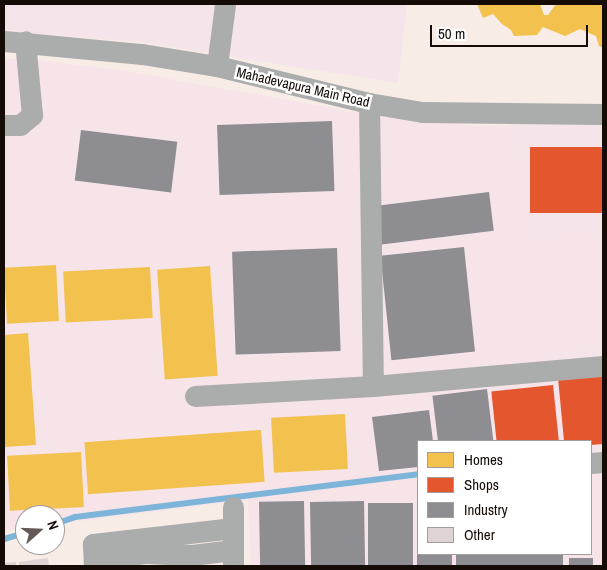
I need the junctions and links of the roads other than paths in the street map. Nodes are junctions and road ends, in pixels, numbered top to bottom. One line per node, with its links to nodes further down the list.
1 (224, 4): 4 (street)
2 (4, 41): 3 (street, Mahadevapura Main Road)
3 (25, 42): 4 (street, Mahadevapura Main Road); 7 (street)
4 (217, 66): 5 (street, Mahadevapura Main Road)
5 (369, 103): 6 (street, Mahadevapura Main Road); 9 (street)
6 (603, 114)
7 (4, 125)
8 (603, 366): 9 (street)
9 (373, 386): 10 (street)
10 (195, 396)
11 (233, 558): 12 (street); 13 (street)
12 (180, 560): 13 (street)
13 (94, 563)

